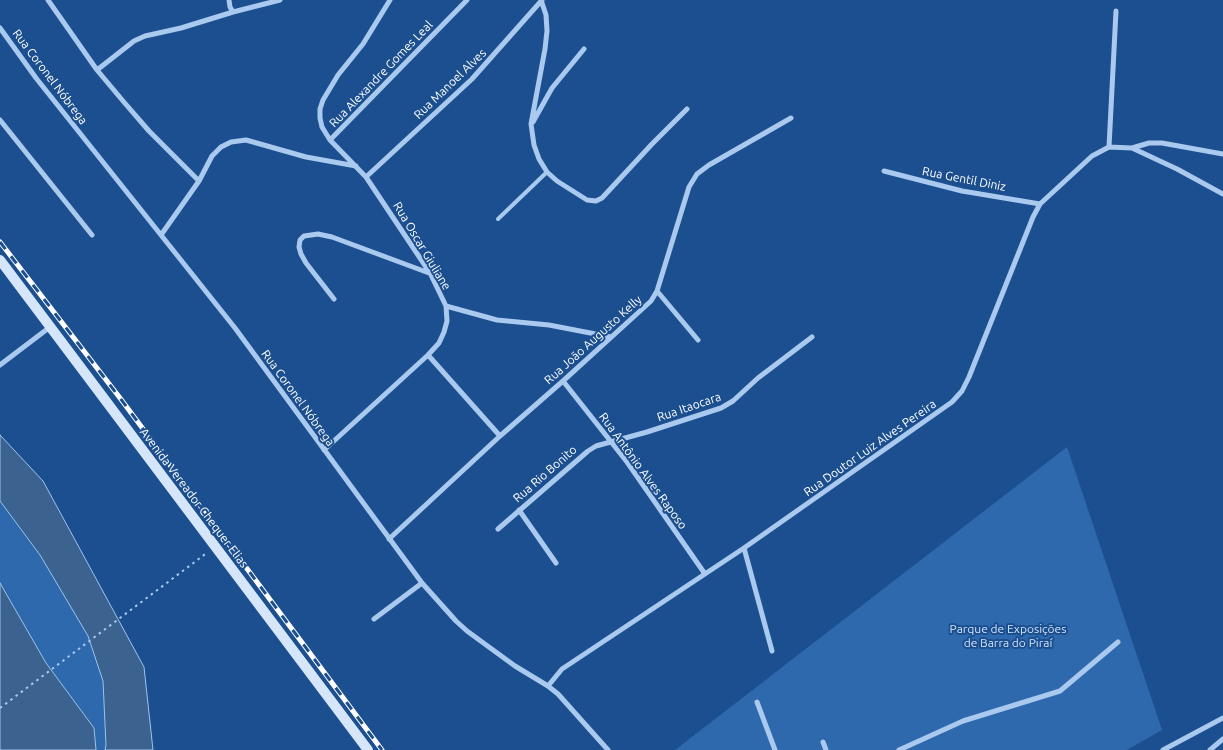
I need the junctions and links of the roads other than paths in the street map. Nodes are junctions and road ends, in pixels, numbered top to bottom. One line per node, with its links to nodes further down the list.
1 (48, 0): 11 (street)
2 (229, 0): 8 (street)
3 (280, 0): 8 (street)
4 (390, 0): 16 (street)
5 (467, 0): 16 (street, Rua Alexandre Gomes Leal)
6 (542, 0): 15 (street); 23 (street, Rua Manoel Alves)
7 (1116, 11): 17 (street)
8 (233, 12): 11 (street)
9 (0, 28): 29 (street, Rua Coronel Nóbrega)
10 (584, 49): 15 (street)
11 (97, 70): 24 (street)
12 (687, 110): 21 (street)
13 (791, 118): 32 (street, Rua João Augusto Kelly)
14 (0, 120): 28 (street)
15 (531, 124): 21 (street)
16 (330, 140): 20 (street, Rua Oscar Giuliane)
17 (1109, 147): 18 (street); 26 (street, Rua Doutor Luiz Alves Pereira)
18 (1132, 148): 19 (street); 25 (street)
19 (1223, 154)
20 (356, 166): 23 (street, Rua Oscar Giuliane); 24 (street)
21 (547, 172): 27 (lane)
22 (884, 172): 26 (street, Rua Gentil Diniz)
23 (366, 177): 31 (street, Rua Oscar Giuliane)
24 (199, 181): 29 (street)
25 (1223, 194)
26 (1040, 204): 48 (street, Rua Doutor Luiz Alves Pereira)
27 (498, 219)
28 (92, 235)
29 (161, 235): 44 (street, Rua Coronel Nóbrega)
30 (0, 260): 35 (main road, Avenida Vereador Chequer Elias)
31 (430, 273): 33 (street); 34 (street, Rua Oscar Giuliane)
32 (657, 291): 36 (street, Rua João Augusto Kelly); 38 (street)
33 (334, 299)
34 (446, 306): 36 (street); 39 (street, Rua Oscar Giuliane)
35 (50, 327): 40 (street); 61 (main road, Avenida Vereador Chequer Elias)
36 (612, 337): 41 (street, Rua João Augusto Kelly)
37 (812, 337): 43 (street, Rua Itaocara)
38 (698, 340)
39 (428, 355): 42 (street); 44 (street, Rua Oscar Giuliane)
40 (0, 365)
41 (564, 381): 42 (street, Rua João Augusto Kelly); 43 (street, Rua Antônio Alves Raposo)
42 (500, 436): 47 (street, Rua João Augusto Kelly)
43 (610, 441): 45 (street, Rua Rio Bonito); 50 (street, Rua Antônio Alves Raposo)
44 (324, 450): 47 (street, Rua Coronel Nóbrega)
45 (519, 510): 46 (street, Rua Rio Bonito); 49 (street)
46 (498, 529)
47 (389, 539): 51 (street, Rua Coronel Nóbrega)
48 (744, 548): 50 (street, Rua Doutor Luiz Alves Pereira); 54 (street)
49 (556, 563)
50 (705, 574): 55 (street, Rua Doutor Luiz Alves Pereira)
51 (422, 583): 52 (street); 55 (street, Rua Coronel Nóbrega)
52 (374, 618)
53 (1118, 642): 60 (street)
54 (772, 651)
55 (548, 686): 62 (street, Rua Coronel Nóbrega)
56 (757, 702): 63 (street)
57 (1223, 718): 66 (street)
58 (1223, 739): 67 (street)
59 (823, 742): 64 (street)
60 (907, 748): 65 (street)
61 (368, 750)
62 (608, 750)
63 (775, 750)
64 (826, 750)
65 (898, 750)
66 (1163, 750)
67 (1210, 750)

